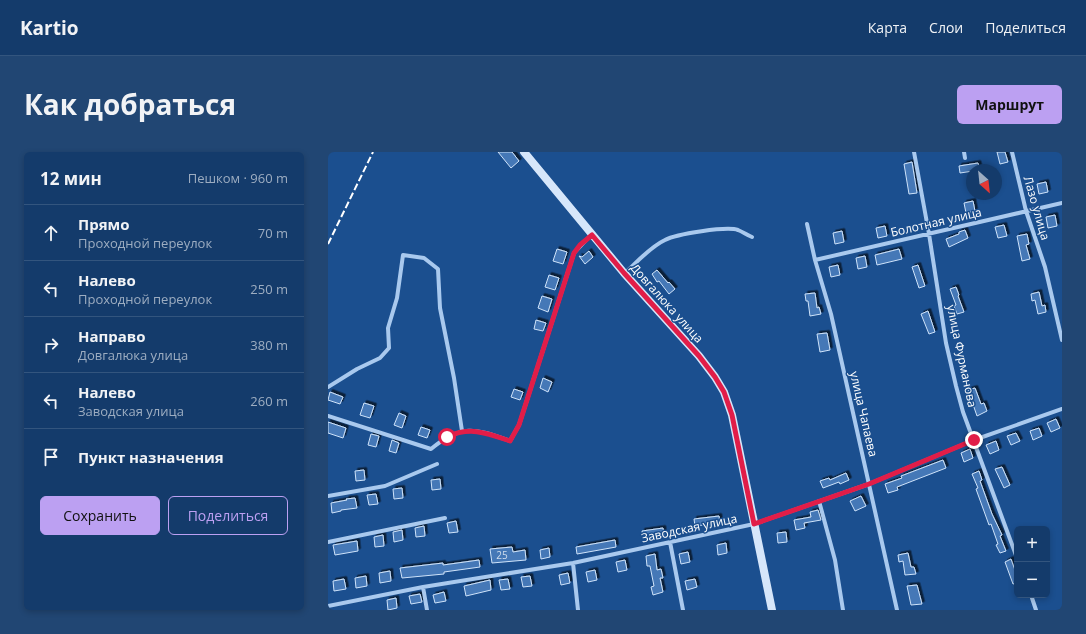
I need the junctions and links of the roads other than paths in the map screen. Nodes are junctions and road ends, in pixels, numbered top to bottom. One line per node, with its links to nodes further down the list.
1 (524, 152): 10 (street, Довгалюка улица)
2 (914, 152): 9 (street, улица Фурманова)
3 (964, 152): 5 (street)
4 (1012, 152): 7 (street, Лазо улица)
5 (965, 158)
6 (1062, 203): 7 (street, Болотная улица)
7 (1026, 211): 9 (street, Болотная улица); 14 (street, Лазо улица)
8 (807, 224): 12 (street, улица Чапаева)
9 (929, 234): 12 (street, Болотная улица); 19 (street, улица Фурманова)
10 (592, 235): 13 (street, Довгалюка улица); 18 (street)
11 (752, 237): 13 (street)
12 (816, 260): 21 (street, улица Чапаева)
13 (624, 273): 25 (street, Довгалюка улица)
14 (1062, 340)
15 (328, 387): 18 (street)
16 (1062, 409): 19 (street, Заводская улица)
17 (328, 416): 18 (street)
18 (462, 431)
19 (974, 440): 21 (street, Заводская улица); 28 (street, улица Фурманова)
20 (437, 464): 22 (street)
21 (869, 484): 23 (street, Заводская улица); 38 (street, улица Чапаева)
22 (328, 496)
23 (819, 501): 25 (street, Заводская улица); 37 (street)
24 (445, 518): 26 (street)
25 (754, 524): 27 (street, Заводская улица); 36 (street, Довгалюка улица)
26 (328, 542)
27 (670, 542): 29 (street, Заводская улица); 35 (street)
28 (1014, 550)
29 (573, 563): 30 (street, Заводская улица); 34 (street)
30 (423, 587): 32 (street, Заводская улица); 33 (street)
31 (1032, 598): 39 (street)
32 (328, 606)
33 (427, 610)
34 (578, 610)
35 (683, 610)
36 (772, 610)
37 (843, 610)
38 (897, 610)
39 (1036, 610)

